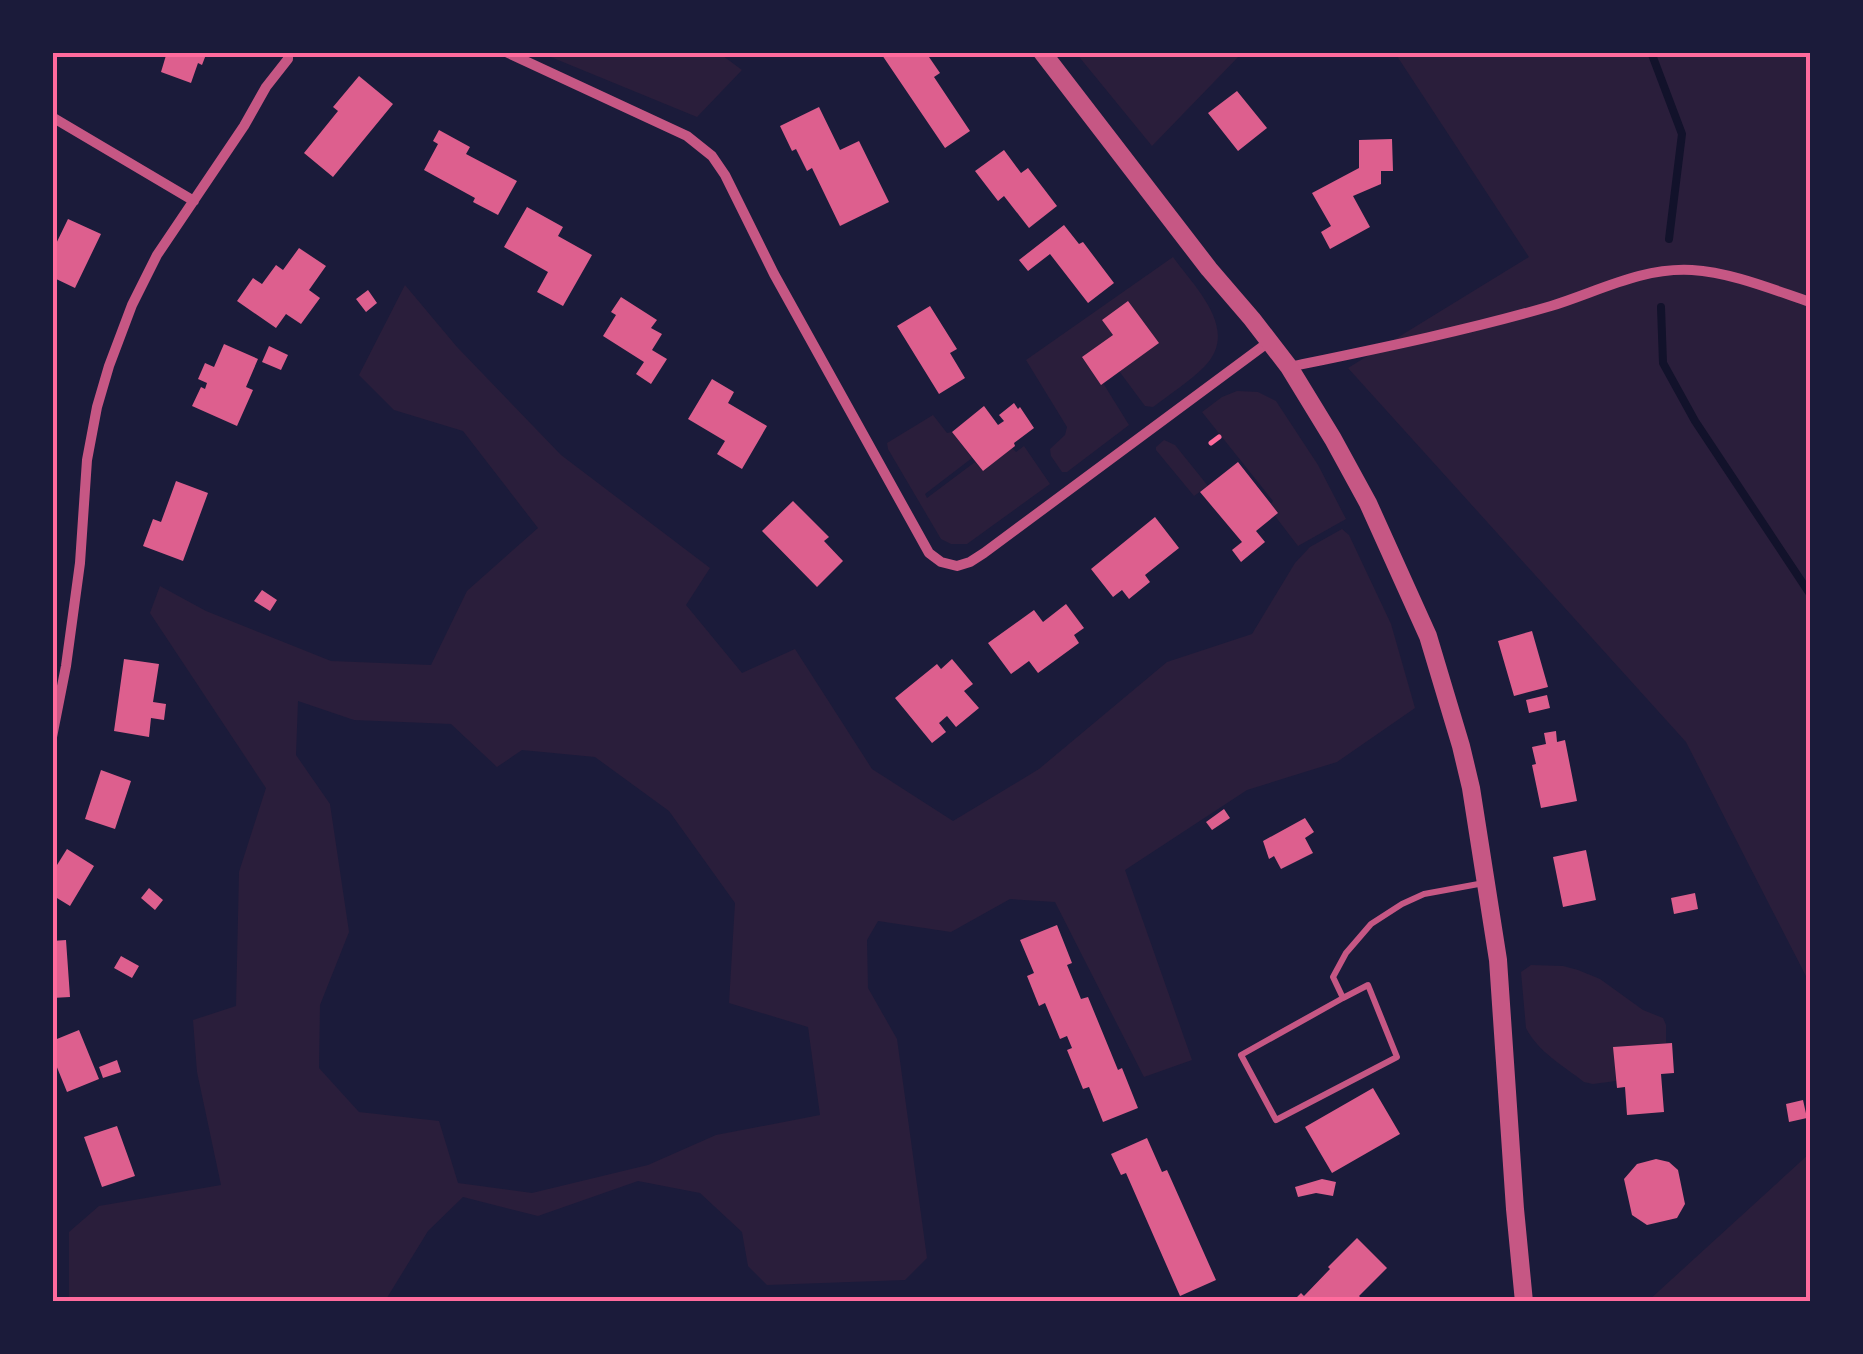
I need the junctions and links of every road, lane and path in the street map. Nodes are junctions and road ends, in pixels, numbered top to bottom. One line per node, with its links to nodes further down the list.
1 (506, 52): 7 (street)
2 (1042, 52): 7 (street)
3 (290, 54): 5 (street)
4 (52, 116): 5 (street)
5 (194, 201): 11 (street)
6 (1810, 302): 8 (street)
7 (1270, 342): 8 (street)
8 (1288, 367): 12 (street)
9 (1219, 438): 10 (path)
10 (1211, 443)
11 (52, 737)
12 (1486, 882): 13 (lane); 14 (street)
13 (1343, 998): 13 (lane)
14 (1524, 1302)

